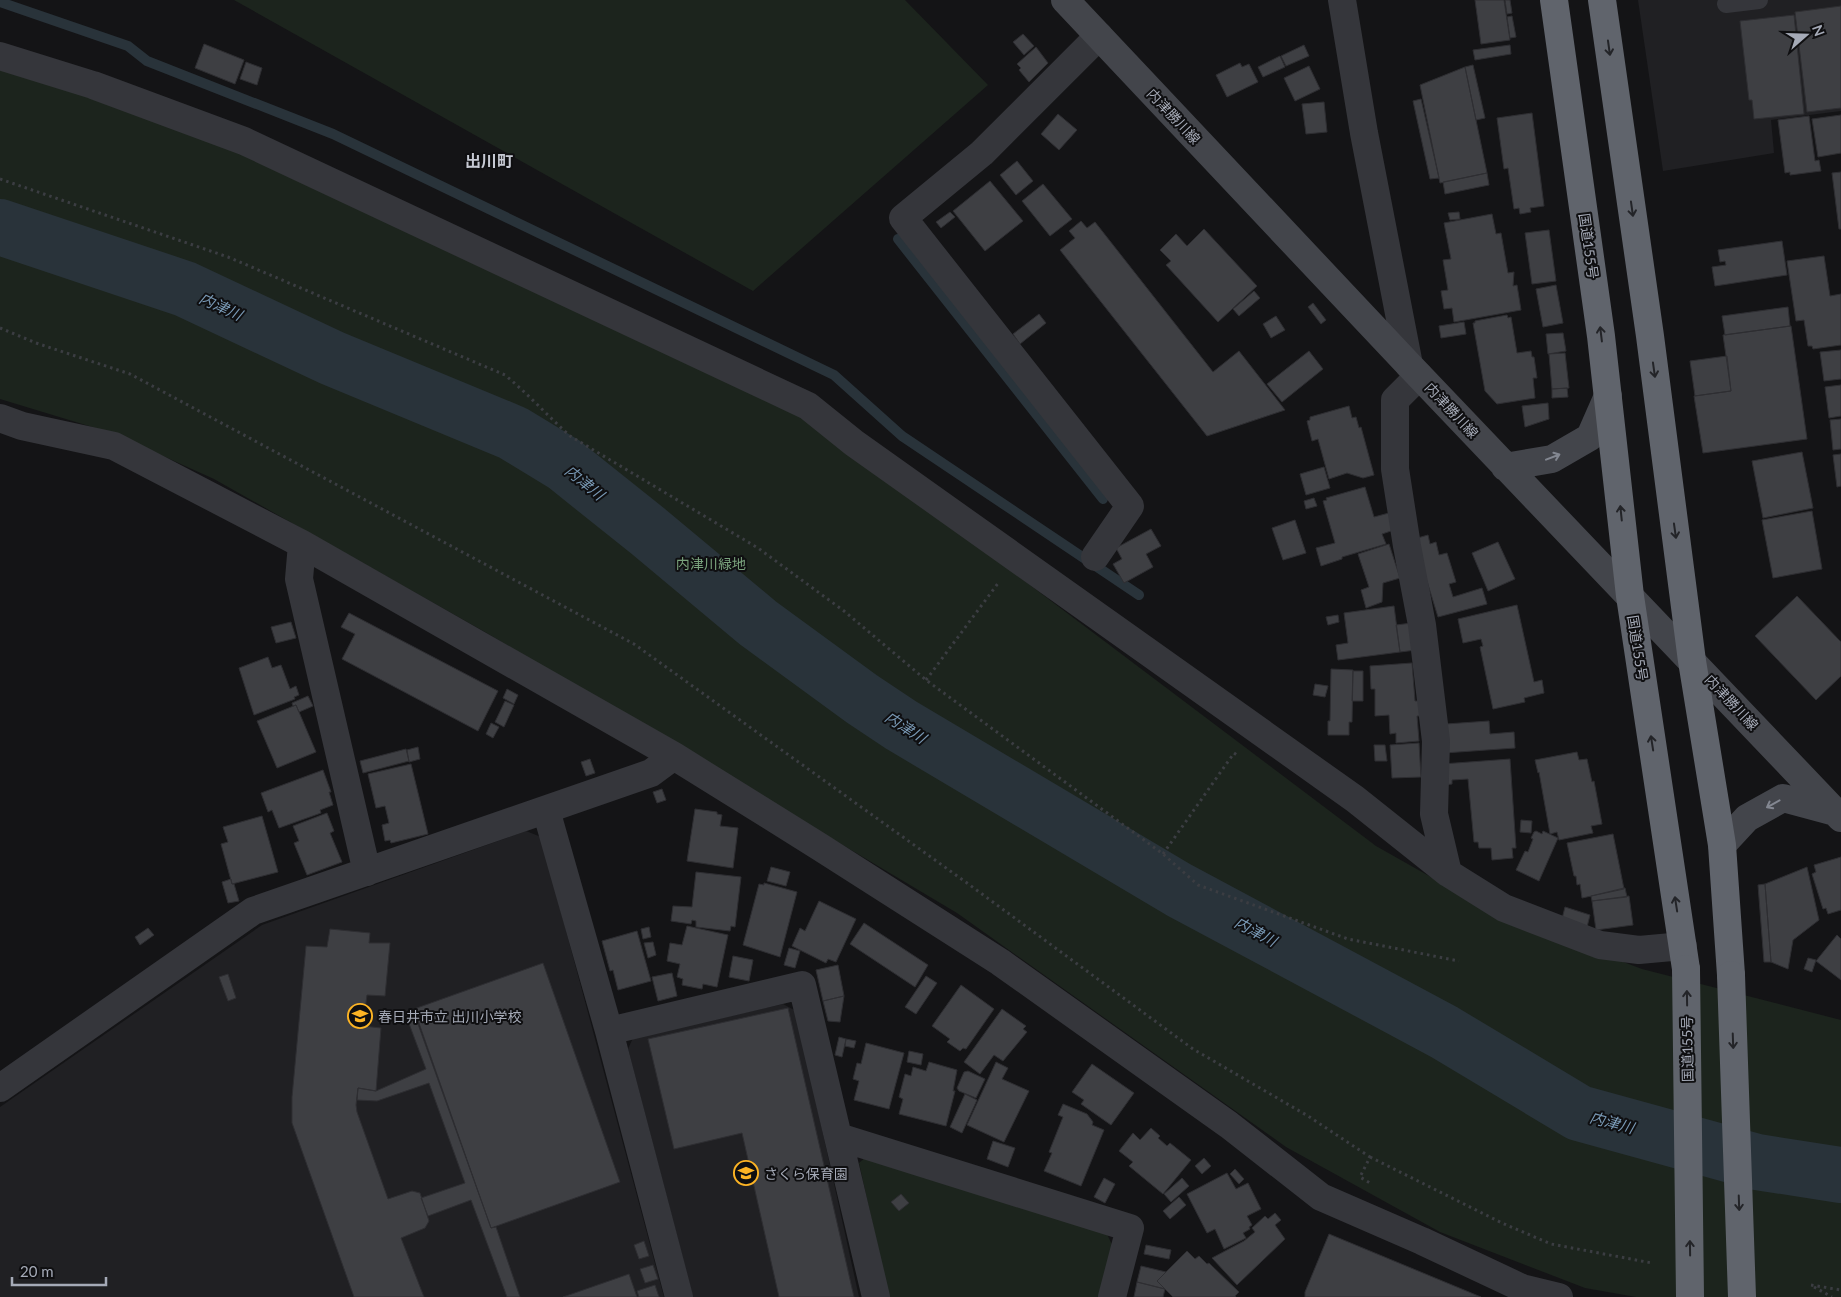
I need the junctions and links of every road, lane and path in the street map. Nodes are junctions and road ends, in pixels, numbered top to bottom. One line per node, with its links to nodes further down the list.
1 (1065, 0): 7 (main road, 内津勝川線)
2 (1342, 0): 11 (street)
3 (1554, 0): 12 (highway, 国道155号, one-way to 3)
4 (1602, 0): 19 (highway, one-way to 19)
5 (1759, 0): 6 (lane)
6 (1726, 4)
7 (1099, 36): 11 (main road, 内津勝川線); 16 (street)
8 (0, 56): 28 (street)
9 (0, 179): 20 (path)
10 (0, 328): 34 (path)
11 (1414, 370): 14 (main road, 内津勝川線); 28 (street)
12 (1608, 396): 14 (main road, one-way to 12); 18 (highway, 国道155号, one-way to 12)
13 (7, 426): 15 (street)
14 (1505, 467): 18 (main road, 内津勝川線)
15 (302, 544): 21 (street); 27 (street)
16 (1095, 557)
17 (1001, 579): 20 (path)
18 (1630, 596): 19 (main road, 内津勝川線); 29 (highway, 国道155号, one-way to 18)
19 (1692, 660): 24 (main road, 内津勝川線); 25 (highway)
20 (926, 680): 26 (path)
21 (674, 756): 23 (street); 38 (street)
22 (1243, 758): 26 (path)
23 (546, 810): 27 (street); 31 (street)
24 (1838, 815): 25 (main road, one-way to 25)
25 (1722, 845): 44 (highway, one-way to 44, bridge)
26 (1163, 854): 30 (path)
27 (367, 872): 32 (street)
28 (1448, 872): 29 (street)
29 (1684, 958): 43 (highway, 国道155号, one-way to 29, bridge)
30 (1459, 961)
31 (609, 1031): 33 (street); 39 (street)
32 (0, 1088)
33 (839, 1137): 40 (street); 41 (street)
34 (1370, 1157): 35 (path); 36 (path)
35 (1375, 1187)
36 (1652, 1263)
37 (1841, 1290): 45 (path)
38 (1522, 1292): 42 (street)
39 (679, 1297)
40 (876, 1297)
41 (1112, 1297)
42 (1559, 1297)
43 (1690, 1297)
44 (1742, 1297)
45 (1832, 1297)

